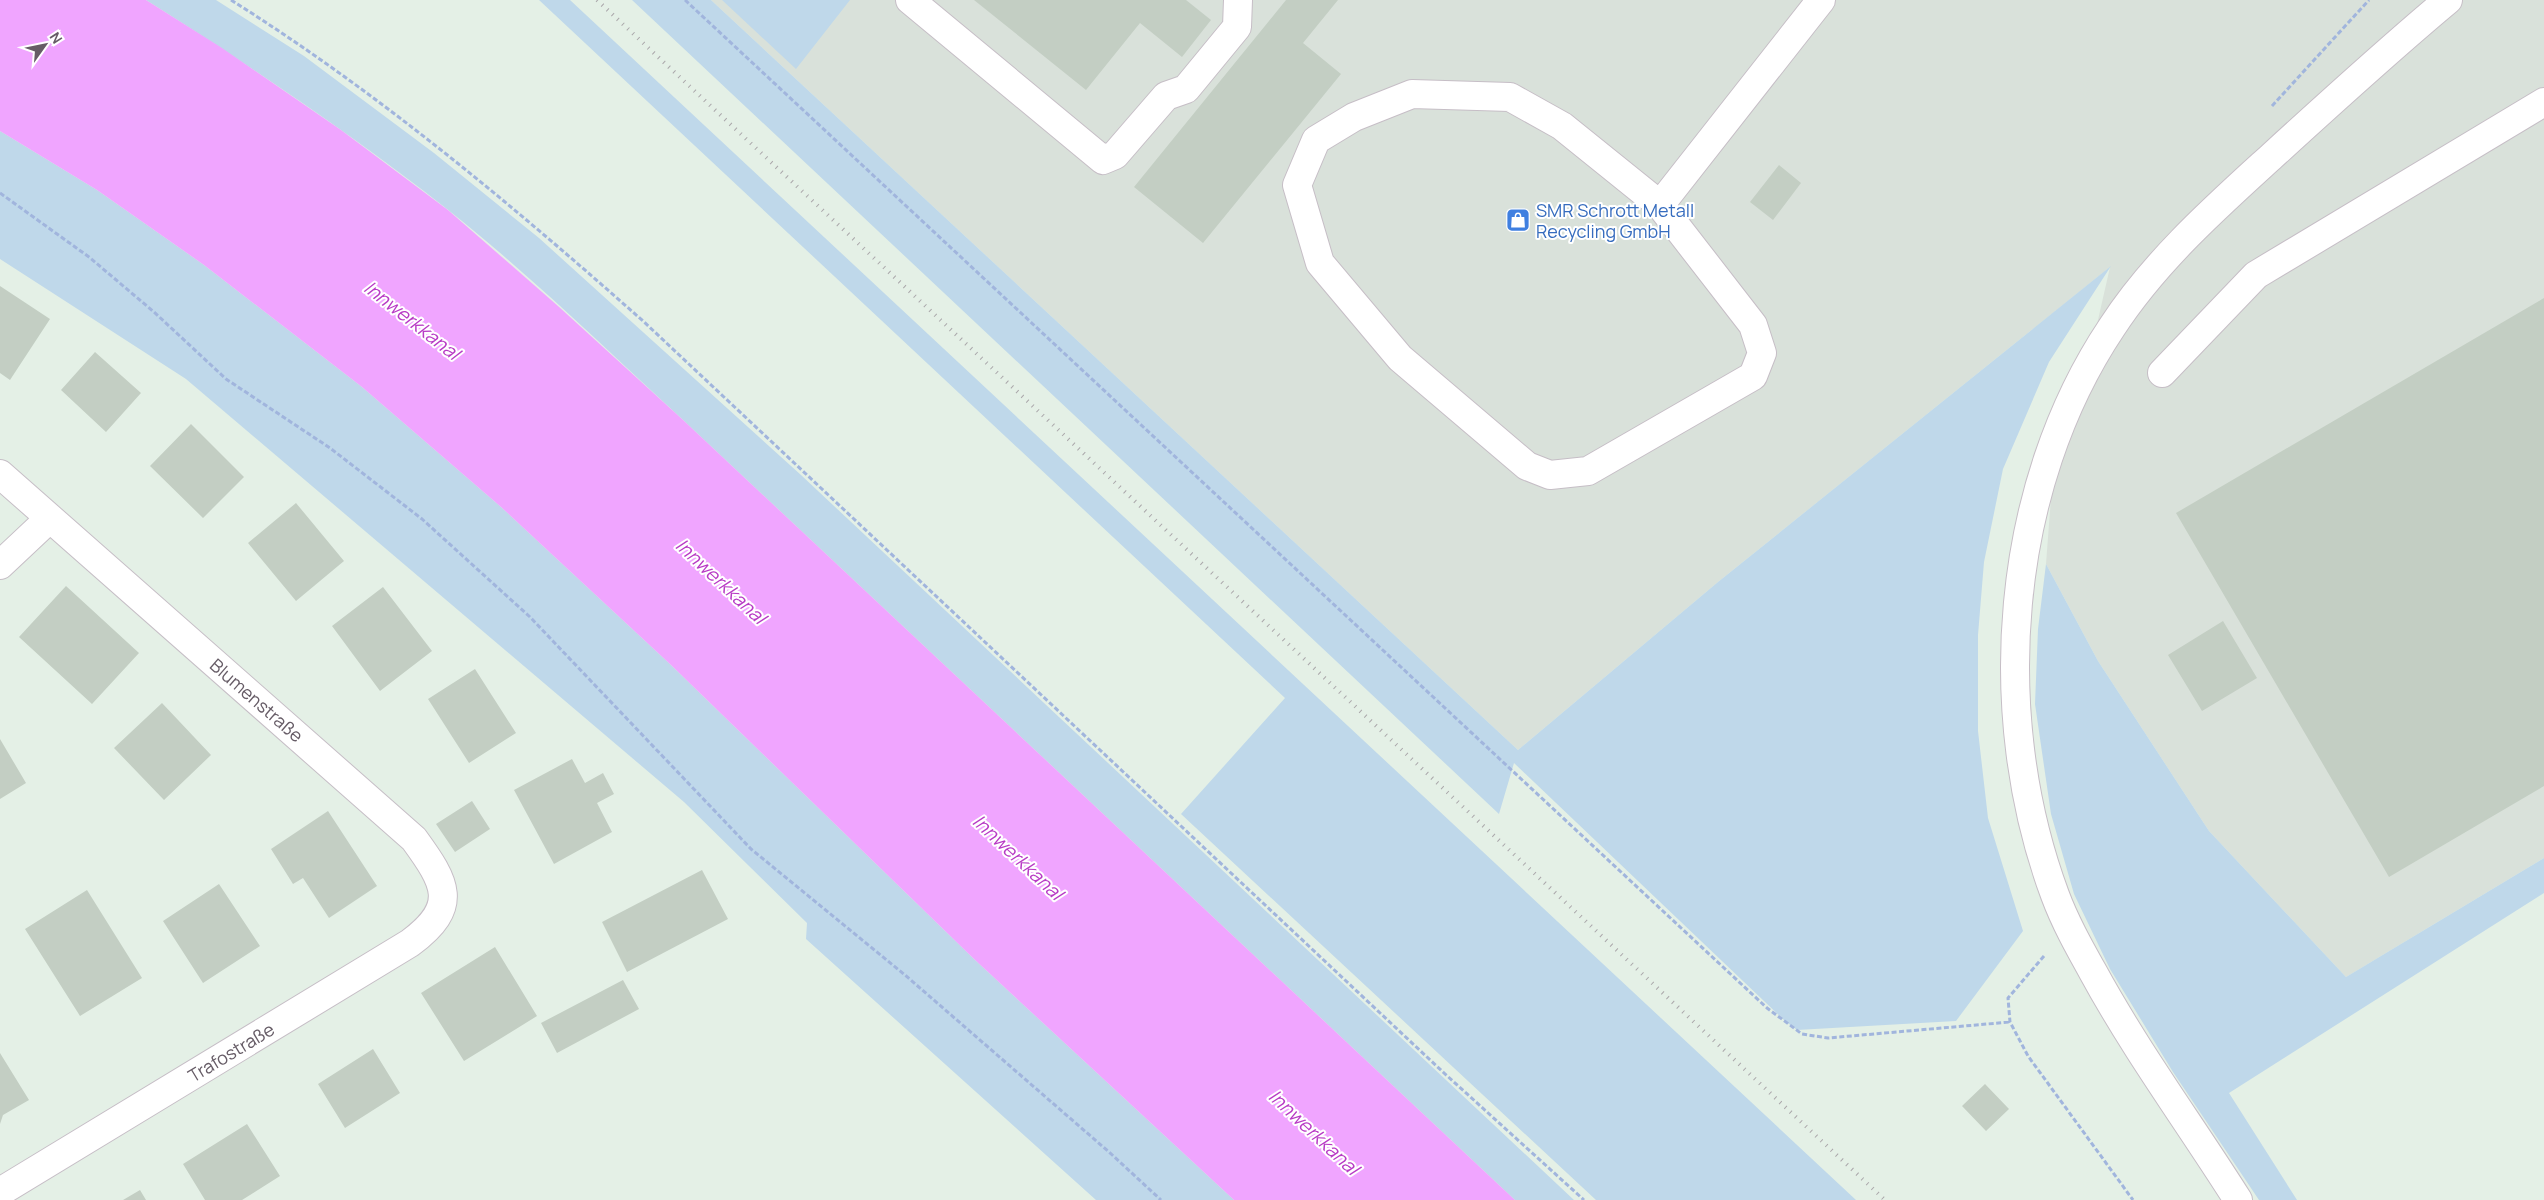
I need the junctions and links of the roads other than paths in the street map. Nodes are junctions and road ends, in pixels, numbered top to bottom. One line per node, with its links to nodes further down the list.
1 (910, 0): 2 (street)
2 (1238, 0)
3 (1821, 0): 6 (street)
4 (2448, 0): 13 (street)
5 (2544, 102): 7 (street)
6 (1660, 205): 6 (street)
7 (2162, 373)
8 (0, 474): 9 (street, Blumenstraße)
9 (50, 518): 10 (street); 11 (street, Blumenstraße)
10 (0, 566)
11 (444, 896): 12 (street, Trafostraße)
12 (0, 1192)
13 (2238, 1200)

